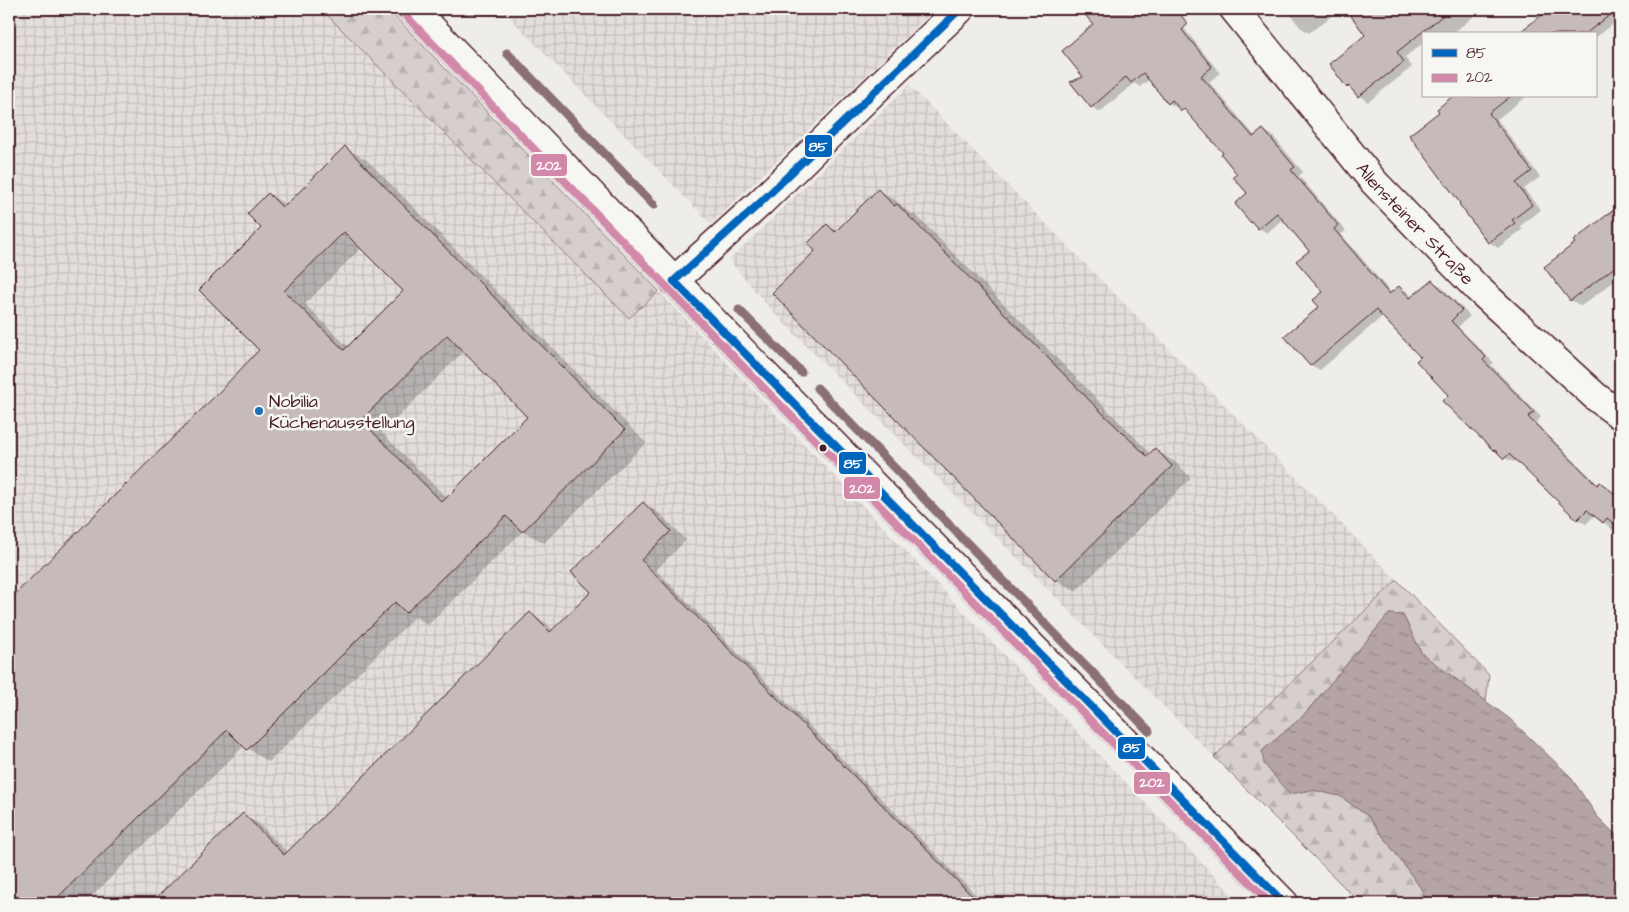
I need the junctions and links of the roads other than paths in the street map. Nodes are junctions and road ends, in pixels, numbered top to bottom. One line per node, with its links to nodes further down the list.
1 (412, 9): 4 (street)
2 (960, 9): 4 (street)
3 (1234, 9): 5 (street, Allensteiner Straße)
4 (674, 281): 6 (street)
5 (1620, 415)
6 (1284, 903)

